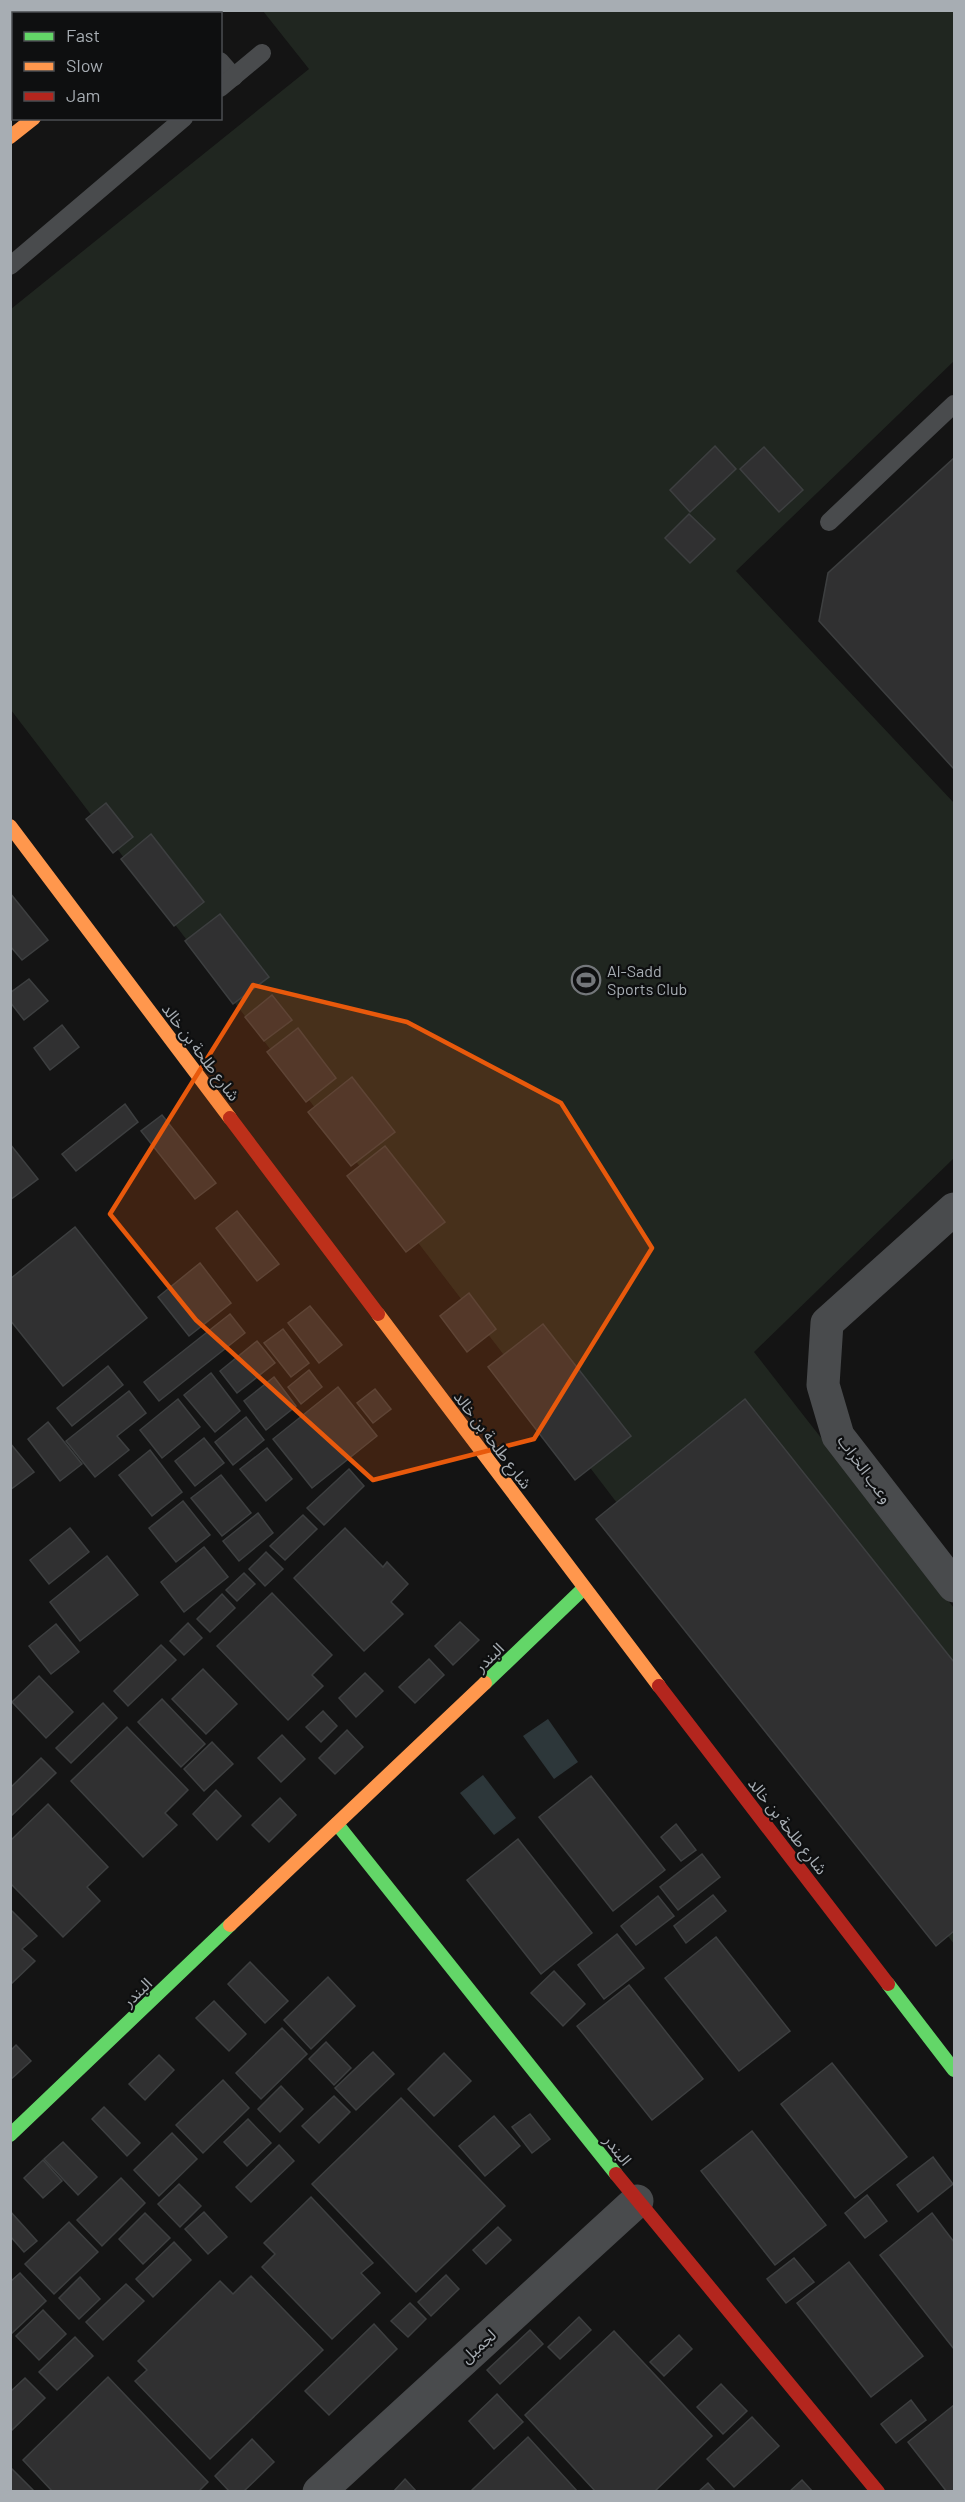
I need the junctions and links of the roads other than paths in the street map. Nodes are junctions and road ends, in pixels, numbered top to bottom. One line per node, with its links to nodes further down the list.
1 (262, 53): 3 (lane)
2 (222, 67): 3 (lane)
3 (227, 83)
4 (31, 120): 6 (street)
5 (182, 120): 7 (lane)
6 (10, 137)
7 (10, 266)
8 (954, 404): 9 (lane)
9 (829, 522)
10 (10, 826): 13 (street, شارع طلحة بن خالد)
11 (954, 1209): 12 (street, وعب الخراب)
12 (954, 1586)
13 (584, 1588): 14 (street, البندر); 15 (street, شارع طلحة بن خالد)
14 (338, 1824): 16 (street, البندر); 17 (street, البندر)
15 (954, 2070)
16 (10, 2135)
17 (638, 2201): 18 (street, لجميل); 19 (street, البندر)
18 (319, 2492)
19 (878, 2492)

